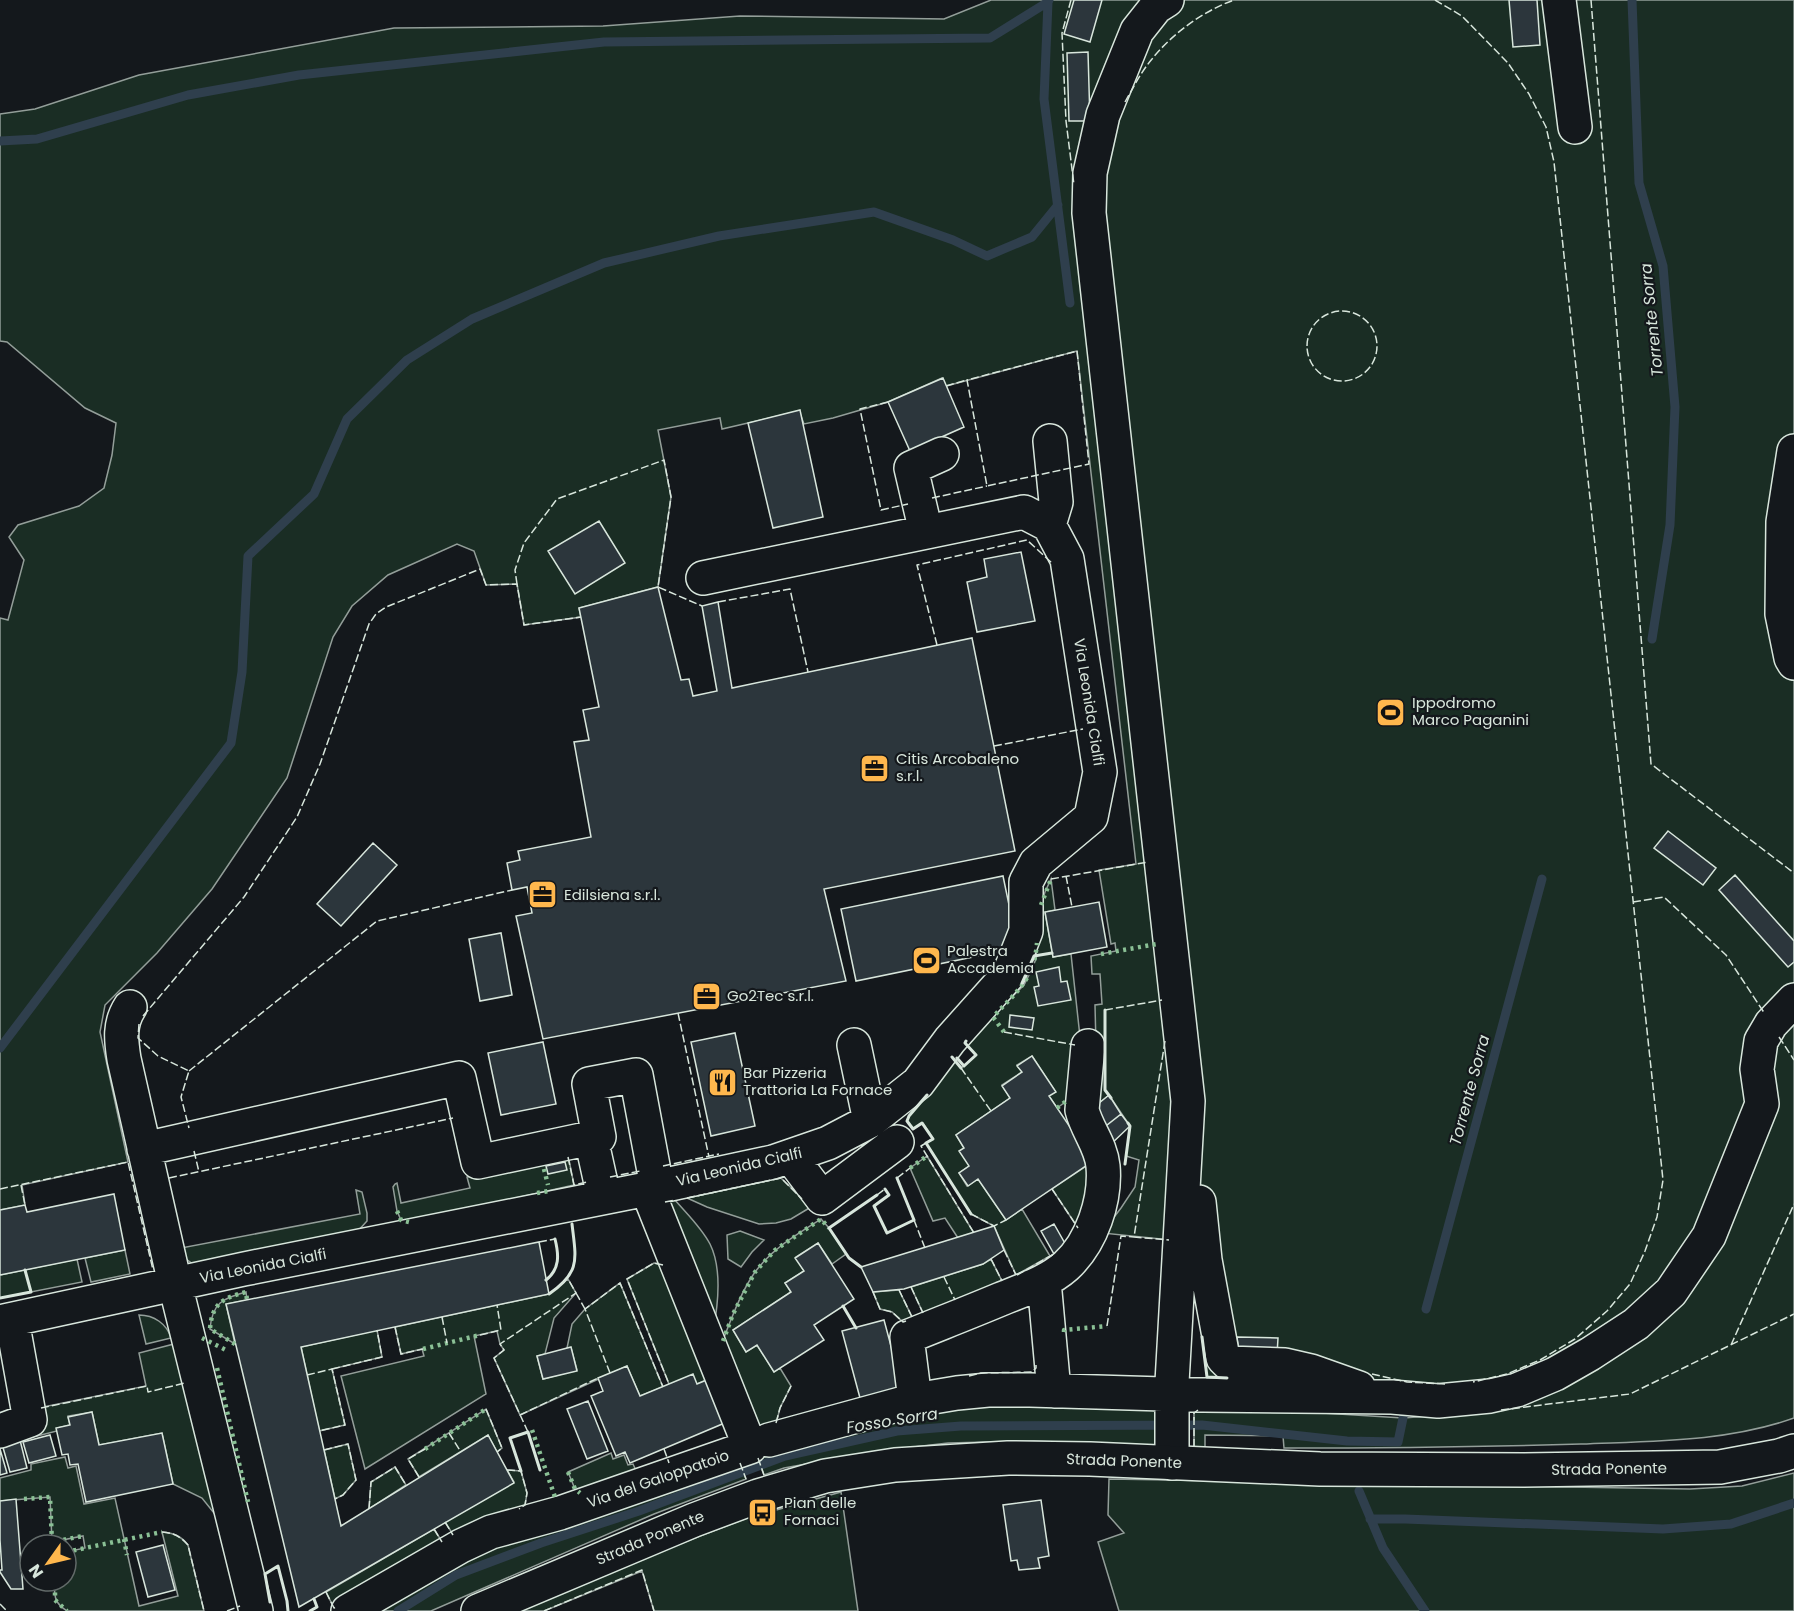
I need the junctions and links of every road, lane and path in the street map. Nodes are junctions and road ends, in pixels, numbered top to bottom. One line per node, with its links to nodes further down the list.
1 (1167, 0): 15 (street)
2 (1559, 0): 3 (street)
3 (1575, 127)
4 (1050, 441): 7 (street)
5 (1794, 451): 10 (street)
6 (942, 454): 8 (street)
7 (1049, 525): 8 (street); 16 (street, Via Leonida Cialfi)
8 (926, 532): 9 (street)
9 (703, 578)
10 (1794, 663)
11 (1794, 1000): 27 (street)
12 (130, 1007): 19 (street)
13 (854, 1045): 16 (street)
14 (1088, 1046): 23 (street)
15 (1188, 1101): 27 (street); 29 (street)
16 (870, 1121): 20 (street, Via Leonida Cialfi)
17 (591, 1138): 19 (street); 21 (street); 22 (street)
18 (897, 1142): 20 (street)
19 (144, 1149): 24 (street)
20 (791, 1157): 21 (street, Via Leonida Cialfi)
21 (652, 1188): 22 (street, Via Leonida Cialfi); 35 (street, Via del Galoppatoio)
22 (604, 1197): 24 (street, Via Leonida Cialfi)
23 (1044, 1281): 26 (street); 28 (street)
24 (175, 1284): 25 (street, Via Leonida Cialfi); 34 (street)
25 (6, 1321): 30 (street)
26 (1054, 1391): 28 (street); 29 (street)
27 (1392, 1397): 29 (street)
28 (915, 1400): 31 (street)
29 (1172, 1406): 33 (street)
30 (0, 1431)
31 (769, 1440)
32 (1794, 1451): 33 (street, Strada Ponente)
33 (1172, 1454): 36 (street, Strada Ponente)
34 (256, 1611)
35 (348, 1611)
36 (478, 1611)

